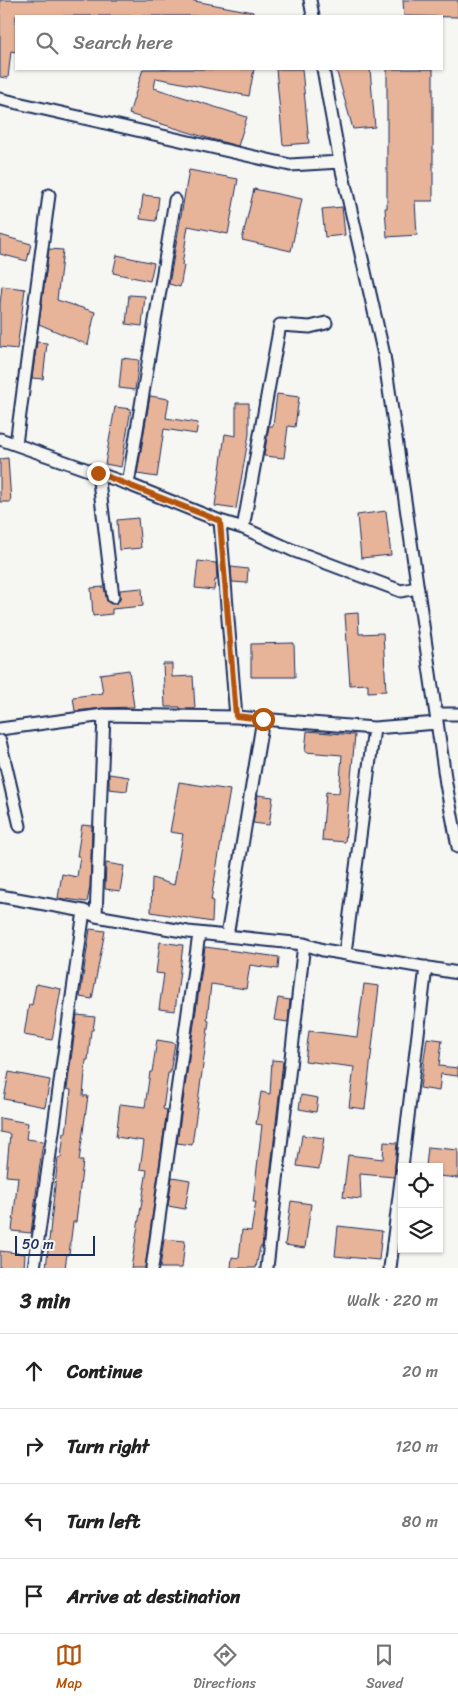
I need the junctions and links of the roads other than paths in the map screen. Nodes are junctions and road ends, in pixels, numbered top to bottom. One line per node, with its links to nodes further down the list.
1 (310, 0): 2 (street)
2 (313, 15)
3 (322, 70): 5 (street)
4 (0, 99): 5 (street)
5 (340, 162): 15 (street)
6 (48, 195): 10 (street)
7 (175, 200): 12 (street)
8 (326, 323): 14 (street)
9 (0, 439): 10 (street)
10 (16, 444): 11 (street)
11 (98, 473): 12 (street); 16 (street)
12 (128, 484): 13 (street)
13 (220, 521): 14 (street); 19 (street)
14 (243, 528): 15 (street)
15 (417, 588): 20 (street)
16 (113, 597)
17 (458, 714): 20 (street)
18 (104, 715): 19 (street); 23 (street); 29 (street)
19 (236, 716): 21 (street)
20 (437, 718): 22 (street); 26 (street)
21 (263, 719): 22 (street); 31 (street)
22 (374, 728): 33 (street)
23 (0, 729)
24 (0, 741): 25 (street)
25 (20, 826)
26 (458, 847)
27 (0, 896): 28 (street)
28 (84, 911): 29 (street); 38 (street)
29 (96, 916): 30 (street)
30 (199, 934): 31 (street); 39 (street)
31 (227, 936): 32 (street)
32 (304, 944): 33 (street); 40 (street)
33 (345, 953): 34 (street)
34 (426, 967): 35 (street); 36 (street)
35 (458, 973)
36 (402, 1163)
37 (398, 1204): 41 (street)
38 (34, 1268)
39 (152, 1268)
40 (267, 1268)
41 (390, 1268)

